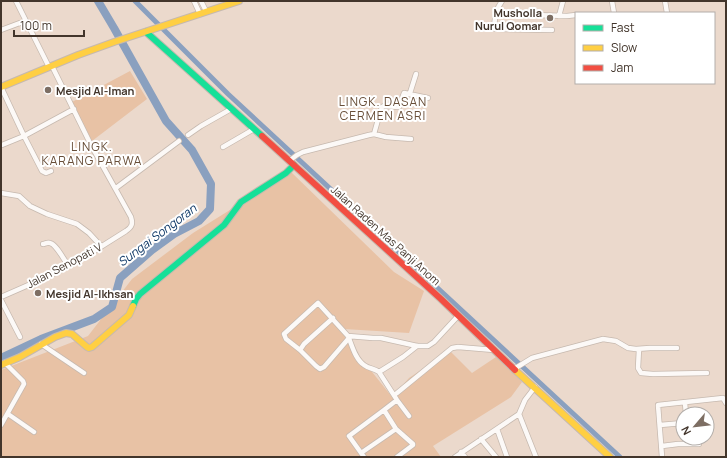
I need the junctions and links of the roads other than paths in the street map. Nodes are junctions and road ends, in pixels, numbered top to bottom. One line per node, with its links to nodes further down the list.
1 (16, 1): 16 (street)
2 (194, 1): 13 (street)
3 (201, 1): 9 (street)
4 (238, 1): 9 (street)
5 (502, 1): 10 (street)
6 (563, 1): 15 (street)
7 (612, 1): 11 (street)
8 (665, 1): 12 (street)
9 (206, 11): 13 (street)
10 (496, 12): 15 (street); 18 (street)
11 (614, 12)
12 (667, 12)
13 (200, 14): 19 (street)
14 (575, 15): 15 (street)
15 (560, 16)
16 (25, 21): 17 (street); 20 (street)
17 (1, 30)
18 (552, 30)
19 (146, 32): 20 (street); 26 (street, Jalan Raden Mas Panji Anom)
20 (50, 66): 22 (street); 25 (street)
21 (416, 74): 23 (street)
22 (1, 87): 30 (street)
23 (410, 94): 24 (street); 28 (street)
24 (428, 98)
25 (74, 109): 30 (street); 37 (street)
26 (231, 109): 27 (street, Jalan Raden Mas Panji Anom); 29 (street)
27 (254, 129): 34 (street); 35 (street, Jalan Raden Mas Panji Anom)
28 (374, 134): 31 (street); 35 (street)
29 (188, 135)
30 (24, 136): 33 (street); 36 (street)
31 (411, 139)
32 (178, 141): 37 (street)
33 (2, 145)
34 (223, 147)
35 (293, 160): 44 (street, Jalan Raden Mas Panji Anom); 48 (street)
36 (51, 172)
37 (116, 188): 40 (street, Jalan Senopati V)
38 (1, 193): 40 (street)
39 (43, 244): 41 (street)
40 (101, 246): 41 (street, Jalan Senopati V)
41 (68, 265): 42 (street, Jalan Senopati V)
42 (1, 297)
43 (1, 300): 46 (street)
44 (458, 316): 49 (street); 53 (street, Jalan Raden Mas Panji Anom)
45 (332, 318): 47 (street); 52 (street); 52 (street)
46 (20, 337)
47 (349, 337): 49 (street); 52 (street); 56 (street)
48 (41, 344): 54 (street); 57 (street)
49 (417, 346): 56 (street)
50 (678, 348): 51 (street)
51 (639, 349): 55 (street); 58 (street)
52 (300, 350)
53 (494, 350): 55 (street, Jalan Raden Mas Panji Anom); 60 (street)
54 (3, 364): 66 (street)
55 (515, 367): 59 (street, Jalan Raden Mas Panji Anom)
56 (379, 372): 61 (street)
57 (84, 373)
58 (707, 373)
59 (535, 387): 67 (street); 86 (street, Jalan Raden Mas Panji Anom)
60 (397, 393)
61 (397, 400): 65 (street); 68 (street)
62 (685, 402): 63 (street); 64 (street); 71 (street)
63 (726, 402)
64 (685, 406)
65 (384, 410): 72 (street); 79 (street)
66 (8, 414): 70 (street); 74 (street)
67 (520, 414): 73 (street); 85 (street)
68 (409, 416)
69 (675, 424): 71 (street)
70 (1, 425)
71 (660, 425): 77 (street)
72 (396, 429): 79 (street); 80 (street)
73 (497, 429): 75 (street); 84 (street)
74 (34, 432)
75 (481, 440): 78 (street); 83 (street)
76 (675, 444): 77 (street)
77 (662, 446): 87 (street)
78 (461, 452): 81 (street); 82 (street)
79 (363, 455)
80 (397, 457)
81 (455, 457)
82 (465, 457)
83 (496, 457)
84 (507, 457)
85 (536, 457)
86 (610, 457)
87 (662, 457)

